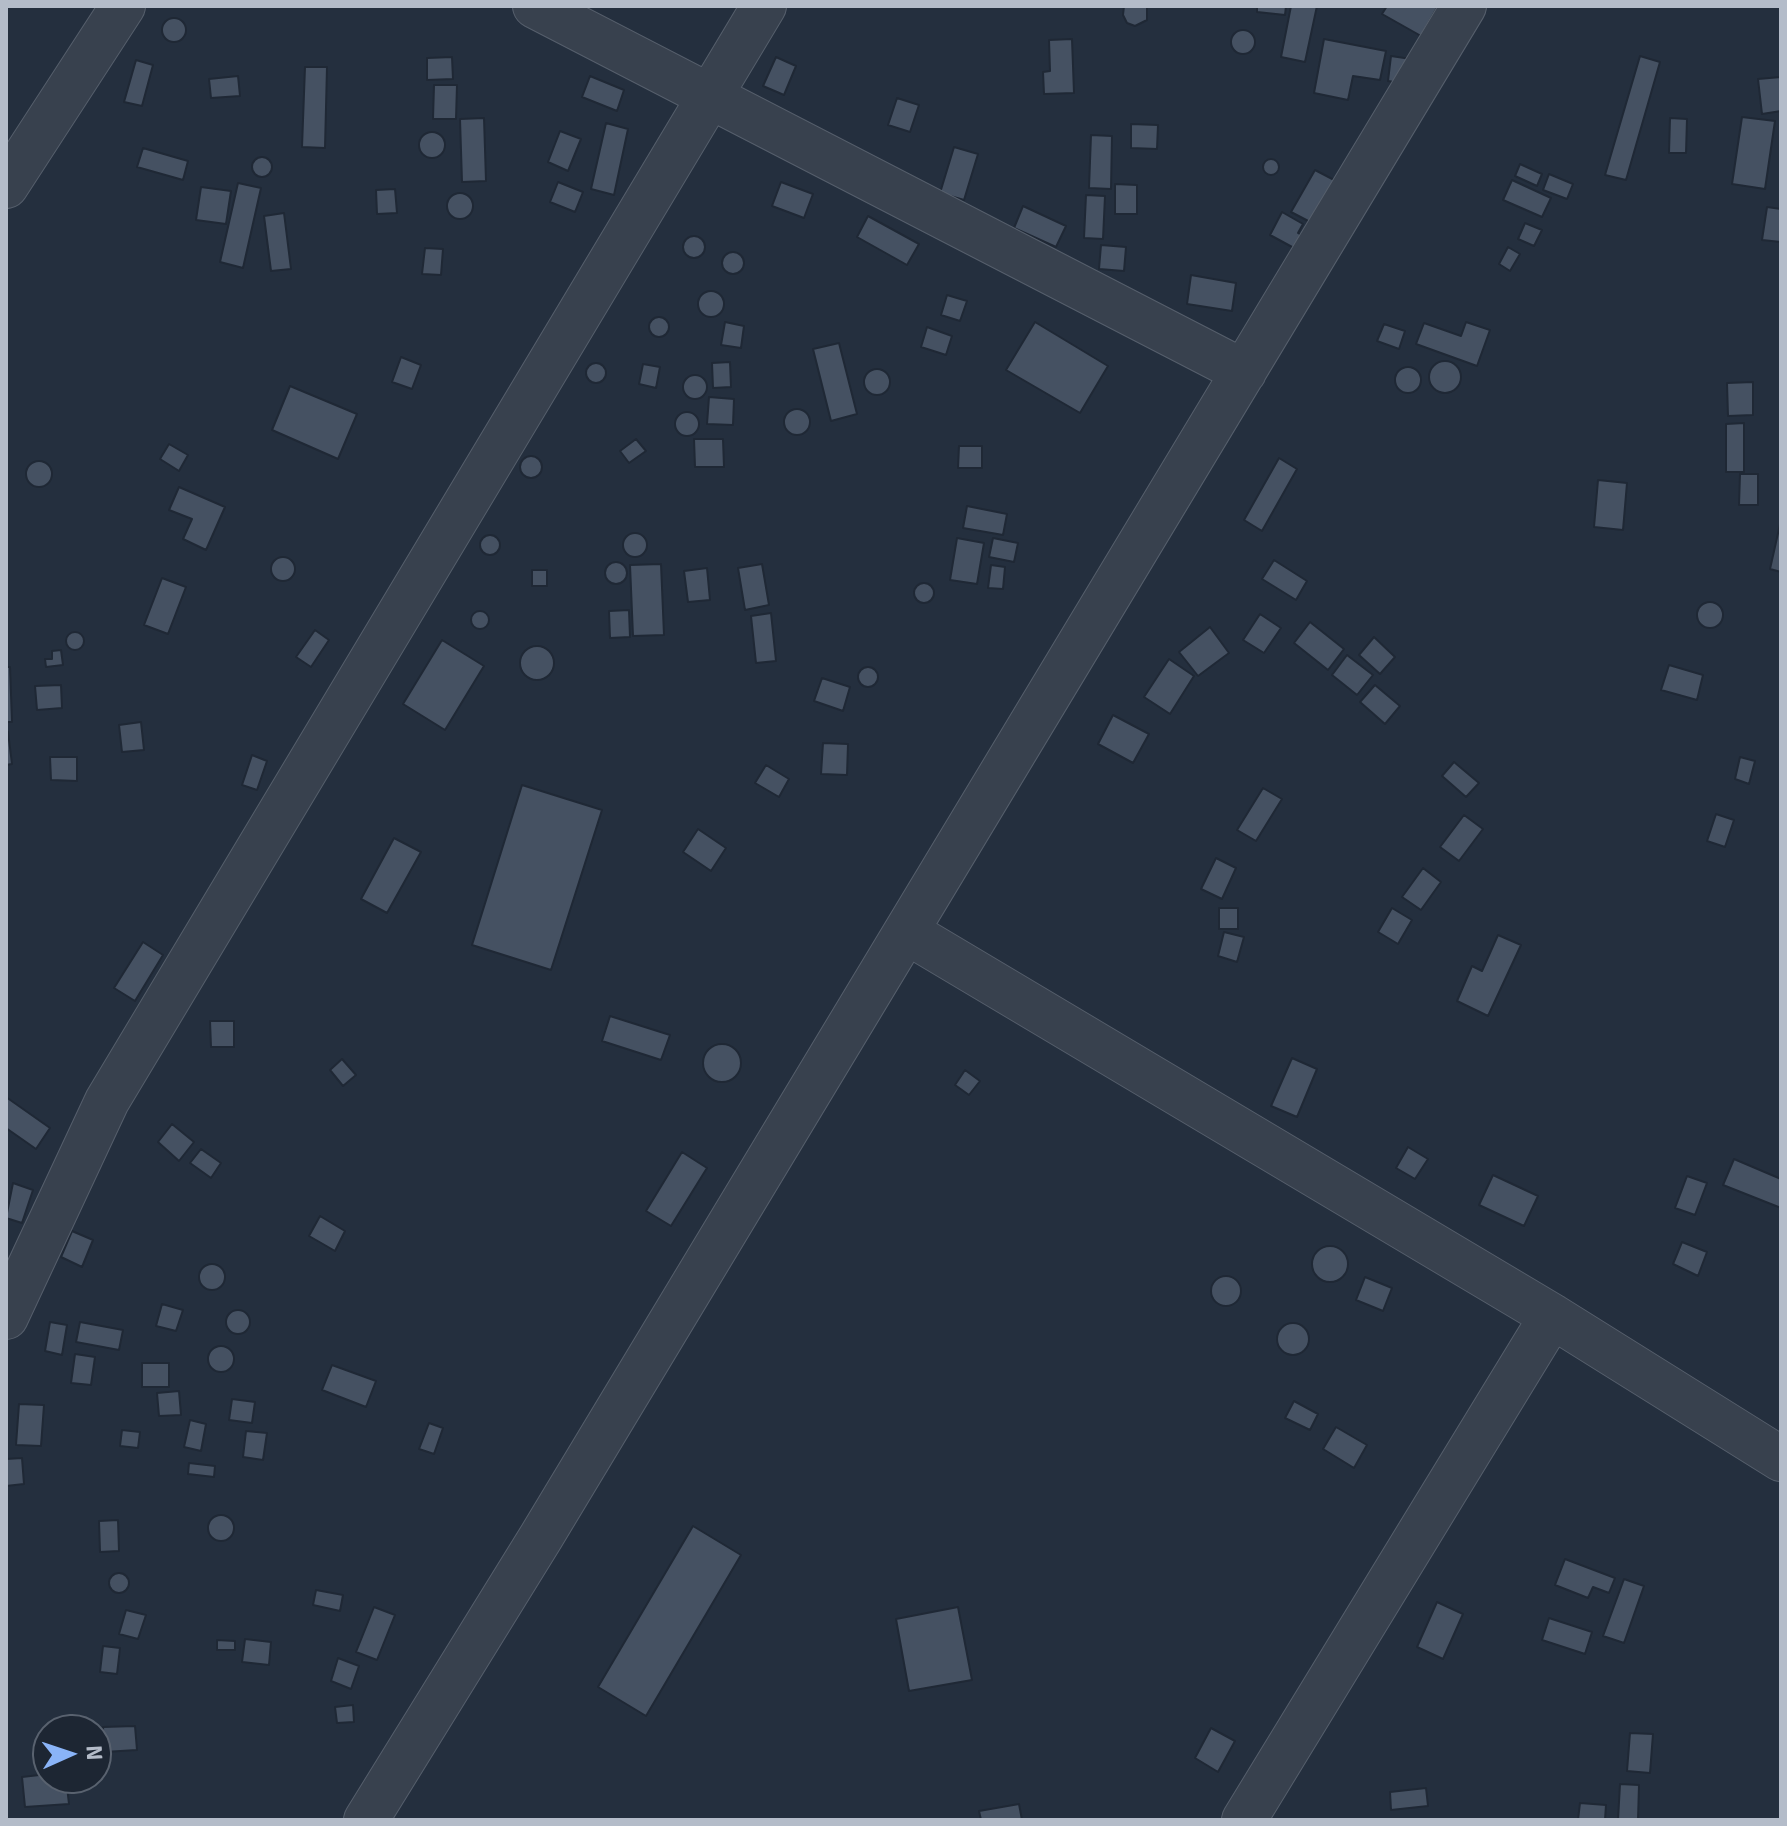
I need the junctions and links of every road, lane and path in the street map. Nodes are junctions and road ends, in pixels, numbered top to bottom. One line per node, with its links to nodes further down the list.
1 (123, 6): 6 (street)
2 (535, 6): 5 (street)
3 (764, 6): 5 (street)
4 (1464, 6): 7 (street)
5 (708, 96): 7 (street); 10 (street)
6 (6, 186)
7 (1244, 372): 8 (street)
8 (907, 932): 9 (street); 12 (street)
9 (1552, 1316): 11 (street); 13 (street)
10 (6, 1317)
11 (1781, 1459)
12 (366, 1820)
13 (1244, 1820)

